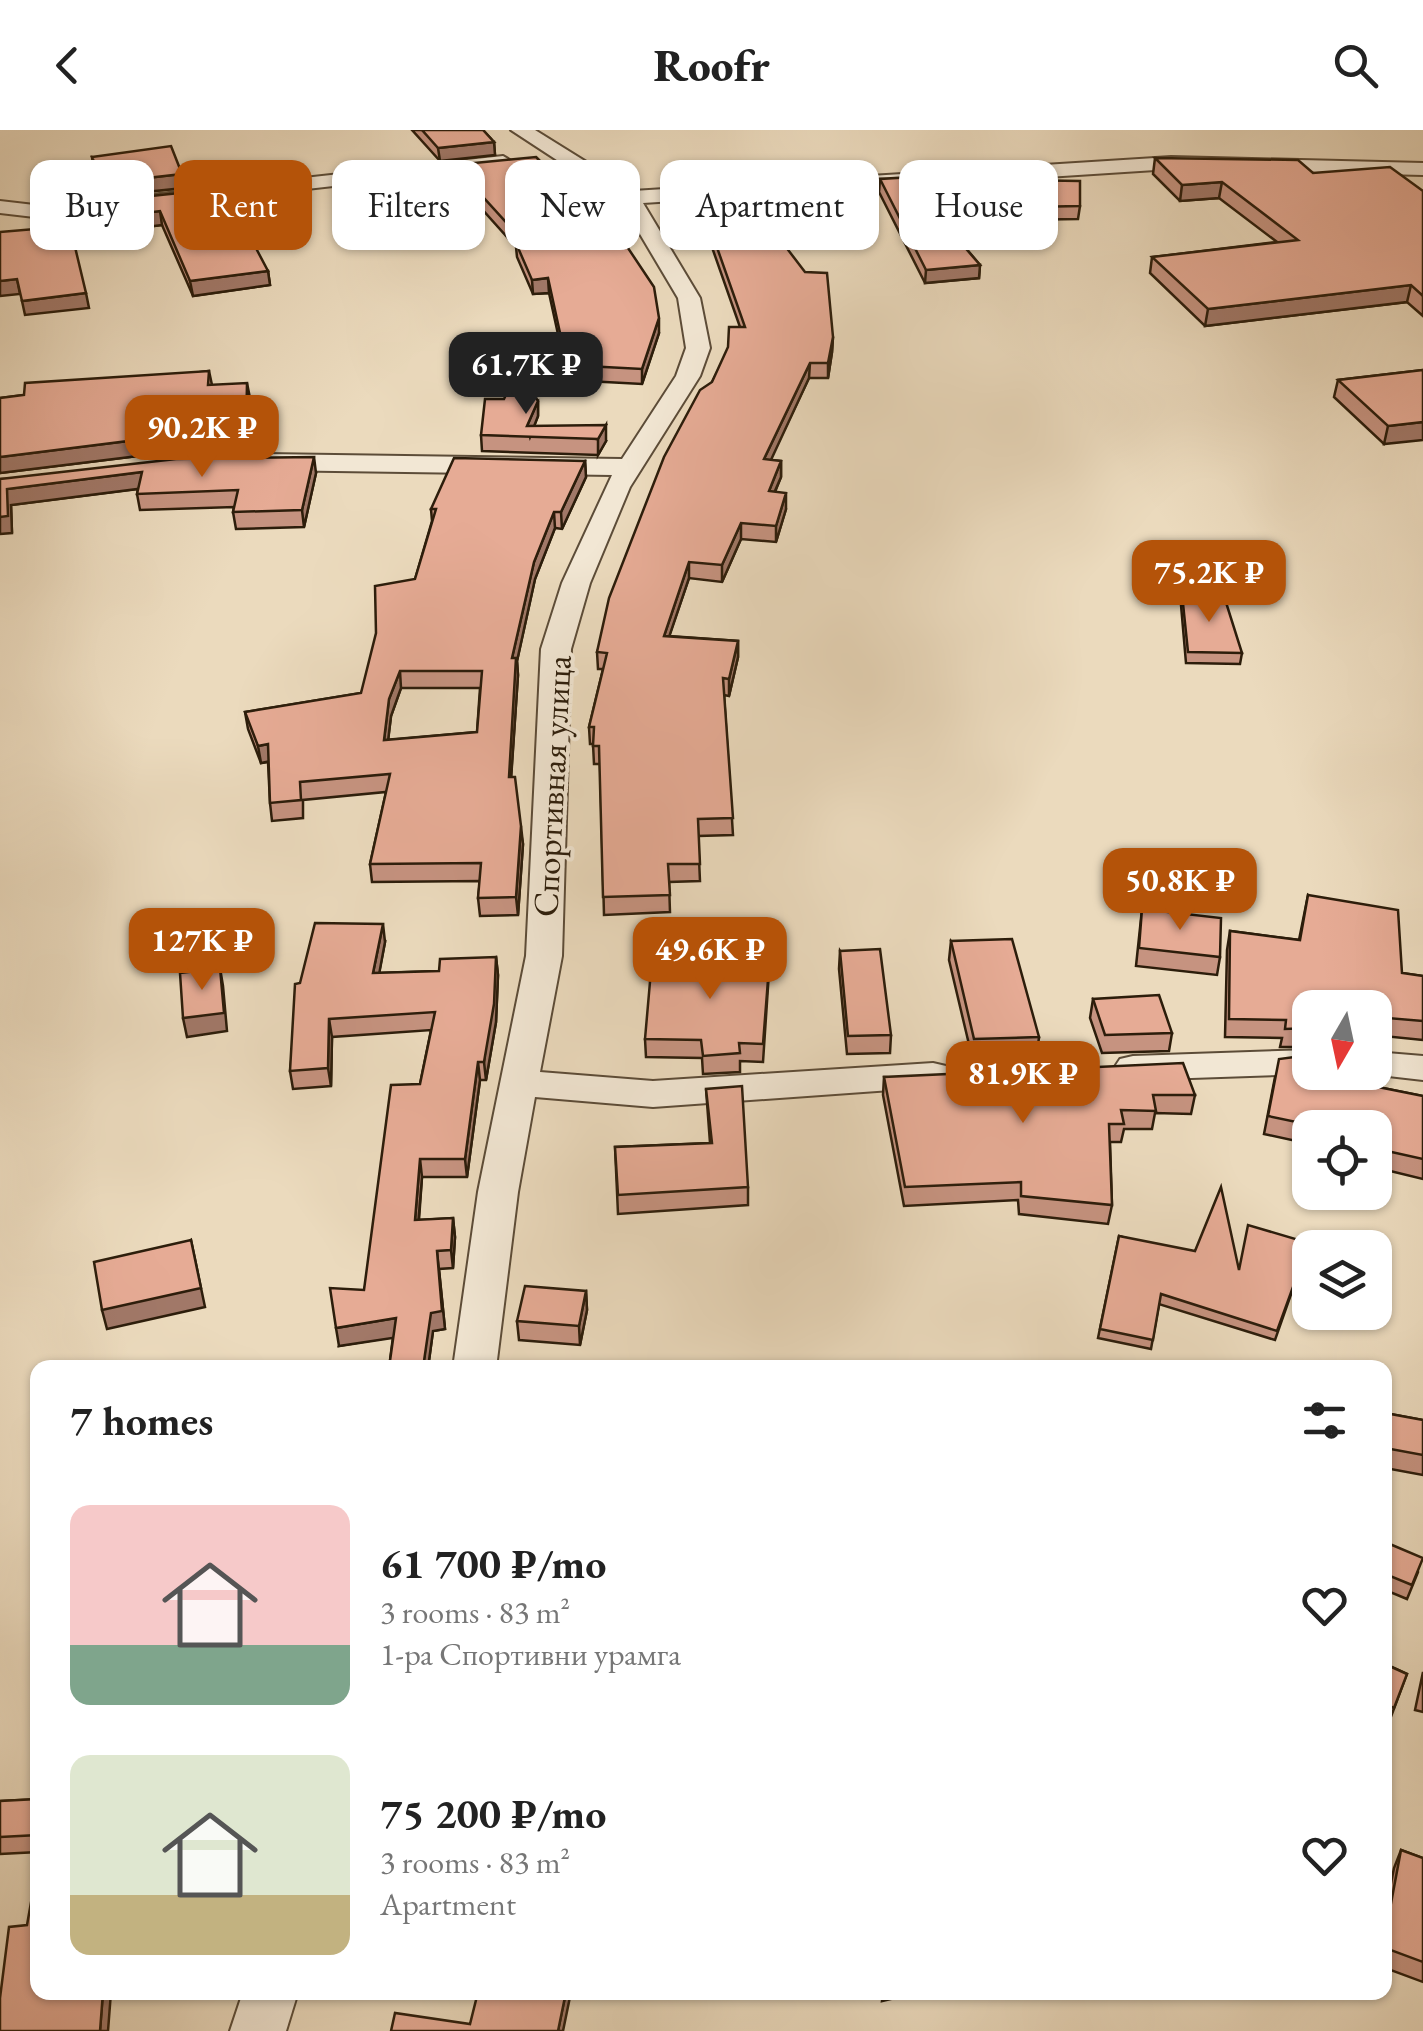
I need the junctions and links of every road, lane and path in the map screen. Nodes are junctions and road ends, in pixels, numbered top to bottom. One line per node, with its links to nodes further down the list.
1 (521, 130): 2 (street, Спортивная улица)
2 (566, 158): 3 (street, Спортивная улица); 8 (street)
3 (569, 160)
4 (1377, 167): 5 (street); 6 (street); 7 (street)
5 (1423, 169)
6 (1419, 192)
7 (640, 197)
8 (0, 208)
9 (640, 215): 11 (street, Спортивная улица)
10 (239, 462): 11 (street)
11 (628, 467): 17 (street, Спортивная улица)
12 (1292, 1063): 15 (street)
13 (1392, 1065): 14 (street)
14 (1423, 1068)
15 (1100, 1069)
16 (966, 1073): 17 (street)
17 (520, 1083): 18 (street, Спортивная улица)
18 (475, 1360)
19 (268, 2000): 20 (street)
20 (258, 2031)

